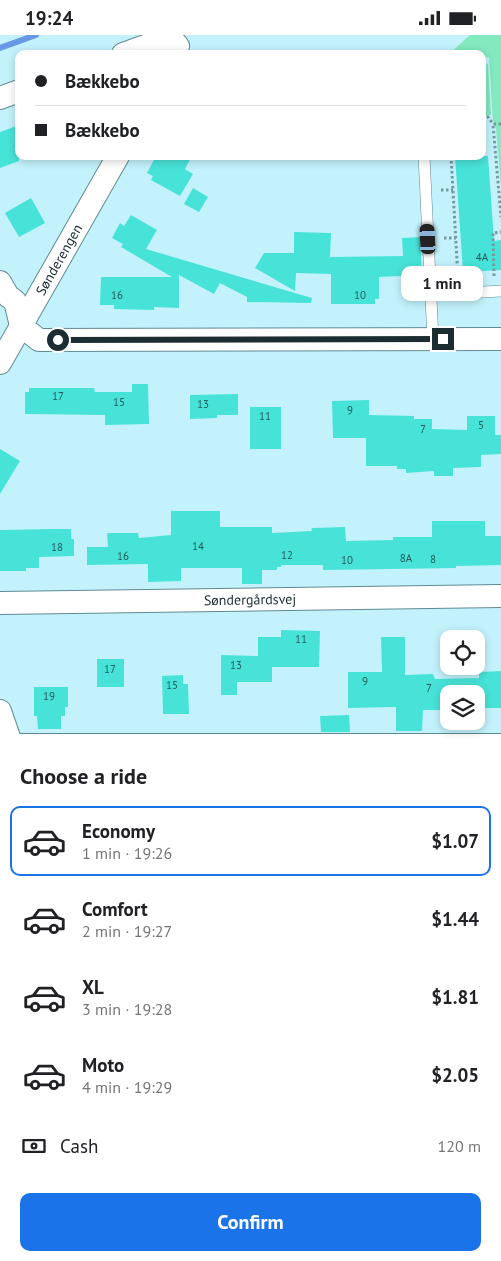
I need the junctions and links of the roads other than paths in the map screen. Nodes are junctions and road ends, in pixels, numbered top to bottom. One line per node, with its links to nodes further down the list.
1 (134, 50): 2 (street)
2 (176, 50)
3 (15, 92): 4 (street)
4 (0, 98)
5 (116, 160): 10 (street, Sønderengen)
6 (424, 160): 9 (lane)
7 (0, 282): 10 (street)
8 (498, 292): 9 (lane)
9 (431, 295): 11 (lane)
10 (21, 326): 11 (street); 13 (street, Sønderengen)
11 (433, 339): 12 (street)
12 (501, 339)
13 (0, 363)
14 (501, 596): 15 (street, Søndergårdsvej)
15 (0, 603)
16 (0, 711): 17 (street)
17 (8, 745): 19 (street)
18 (501, 745): 21 (street)
19 (149, 746): 20 (street)
20 (289, 746): 21 (street)
21 (408, 746)

